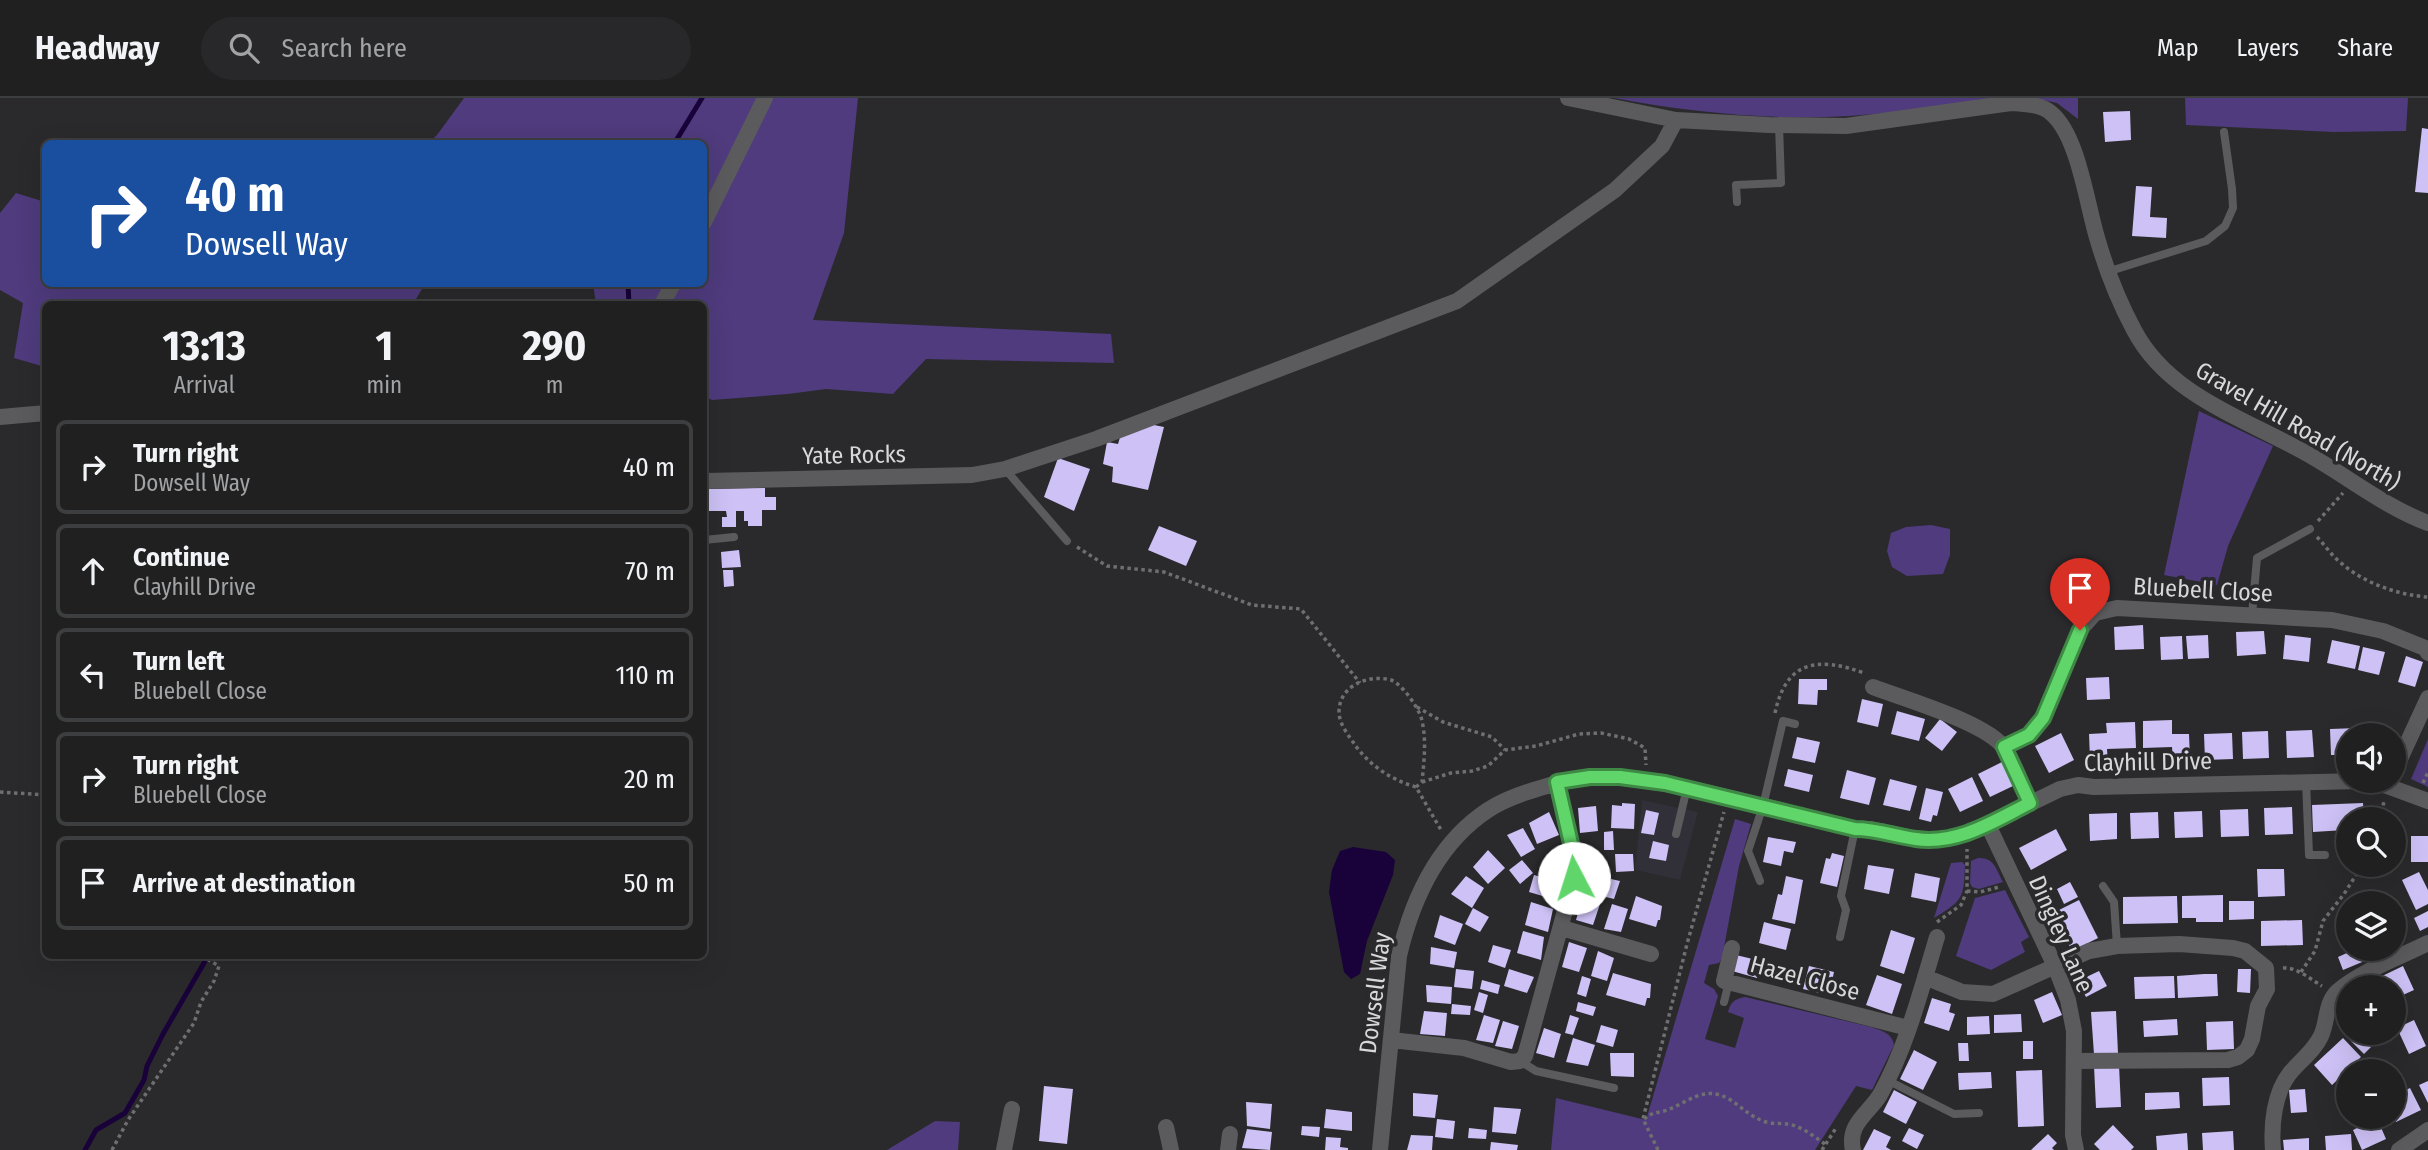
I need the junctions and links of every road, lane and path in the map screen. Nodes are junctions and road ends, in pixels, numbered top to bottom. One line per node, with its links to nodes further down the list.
1 (765, 98): 7 (street)
2 (1568, 98): 3 (street, Gravel Hill Road (North))
3 (1676, 120): 4 (street, Gravel Hill Road (North)); 11 (street, Yate Rocks)
4 (1779, 125): 6 (lane); 8 (street, Gravel Hill Road (North))
5 (2224, 132): 8 (lane)
6 (1737, 202)
7 (707, 216)
8 (2107, 272): 13 (street, Gravel Hill Road (North))
9 (42, 413): 10 (street)
10 (0, 416)
11 (1005, 469): 12 (street, Yate Rocks); 18 (lane)
12 (707, 481)
13 (2352, 482): 14 (street, Gravel Hill Road (North)); 15 (path)
14 (2428, 523)
15 (2310, 529): 19 (path); 20 (lane)
16 (734, 537): 17 (lane)
17 (707, 540)
18 (1067, 541): 23 (path)
19 (2428, 597)
20 (2252, 615): 21 (street, Bluebell Close); 29 (street, Bluebell Close)
21 (2428, 653)
22 (1872, 682): 26 (path); 29 (street)
23 (1360, 683): 25 (path); 36 (path)
24 (2428, 698): 28 (street)
25 (1415, 706): 30 (path); 33 (path)
26 (1773, 717)
27 (1795, 724): 44 (lane)
28 (2406, 745)
29 (2004, 747): 43 (street)
30 (1505, 750): 31 (path); 33 (path)
31 (1648, 781): 34 (street, Dowsell Way); 37 (street, Dowsell Way)
32 (2336, 781): 35 (street, Clayhill Drive)
33 (1422, 782): 36 (path)
34 (1557, 782): 49 (street, Dowsell Way); 56 (street)
35 (2306, 782): 43 (street, Clayhill Drive); 50 (lane)
36 (1416, 788): 49 (path)
37 (1687, 788): 41 (street, Dowsell Way); 48 (lane)
38 (2406, 788): 42 (street, Clayhill Drive)
39 (0, 792): 40 (path)
40 (42, 795)
41 (1728, 797): 44 (street, Dowsell Way); 81 (path)
42 (2428, 800)
43 (2030, 803): 45 (street, Clayhill Drive)
44 (1759, 805): 46 (street, Clayhill Drive); 52 (lane)
45 (1987, 825): 47 (street, Clayhill Drive); 53 (street, Dingley Lane)
46 (1855, 829): 47 (street, Clayhill Drive); 57 (lane)
47 (1966, 834): 55 (path)
48 (1675, 835)
49 (1447, 849): 74 (street, Dowsell Way)
50 (2325, 855)
51 (2354, 877): 68 (path)
52 (1760, 881)
53 (2013, 881): 55 (path); 66 (street, Dingley Lane)
54 (2103, 886): 60 (lane)
55 (1967, 891): 58 (path)
56 (1562, 928): 63 (street); 75 (street)
57 (1840, 937)
58 (1937, 937): 69 (street)
59 (2428, 943): 61 (street)
60 (2117, 946): 66 (street); 67 (street)
61 (2406, 947)
62 (1732, 948): 70 (street, Hazel Close)
63 (1651, 954)
64 (208, 959): 85 (path)
65 (2380, 961): 71 (street)
66 (2055, 966): 69 (street); 76 (street, Dingley Lane)
67 (2266, 968): 68 (path); 76 (street)
68 (2301, 972): 71 (path)
69 (1925, 977): 73 (street)
70 (1729, 982): 72 (lane); 73 (street, Hazel Close)
71 (2335, 993): 92 (street)
72 (1724, 1002)
73 (1908, 1028): 77 (street)
74 (1391, 1040): 75 (street); 88 (street, Dowsell Way)
75 (1520, 1061): 78 (lane)
76 (2074, 1061): 91 (street, Dingley Lane)
77 (1887, 1080): 80 (lane); 90 (street)
78 (1614, 1088)
79 (1012, 1109): 86 (street)
80 (1979, 1113)
81 (1643, 1119): 84 (path); 89 (path)
82 (1166, 1128): 87 (street)
83 (2428, 1130): 93 (street)
84 (1825, 1144)
85 (112, 1150)
86 (1004, 1150)
87 (1171, 1150)
88 (1380, 1150)
89 (1658, 1150)
90 (1853, 1150)
91 (2076, 1150)
92 (2273, 1150)
93 (2399, 1150)

